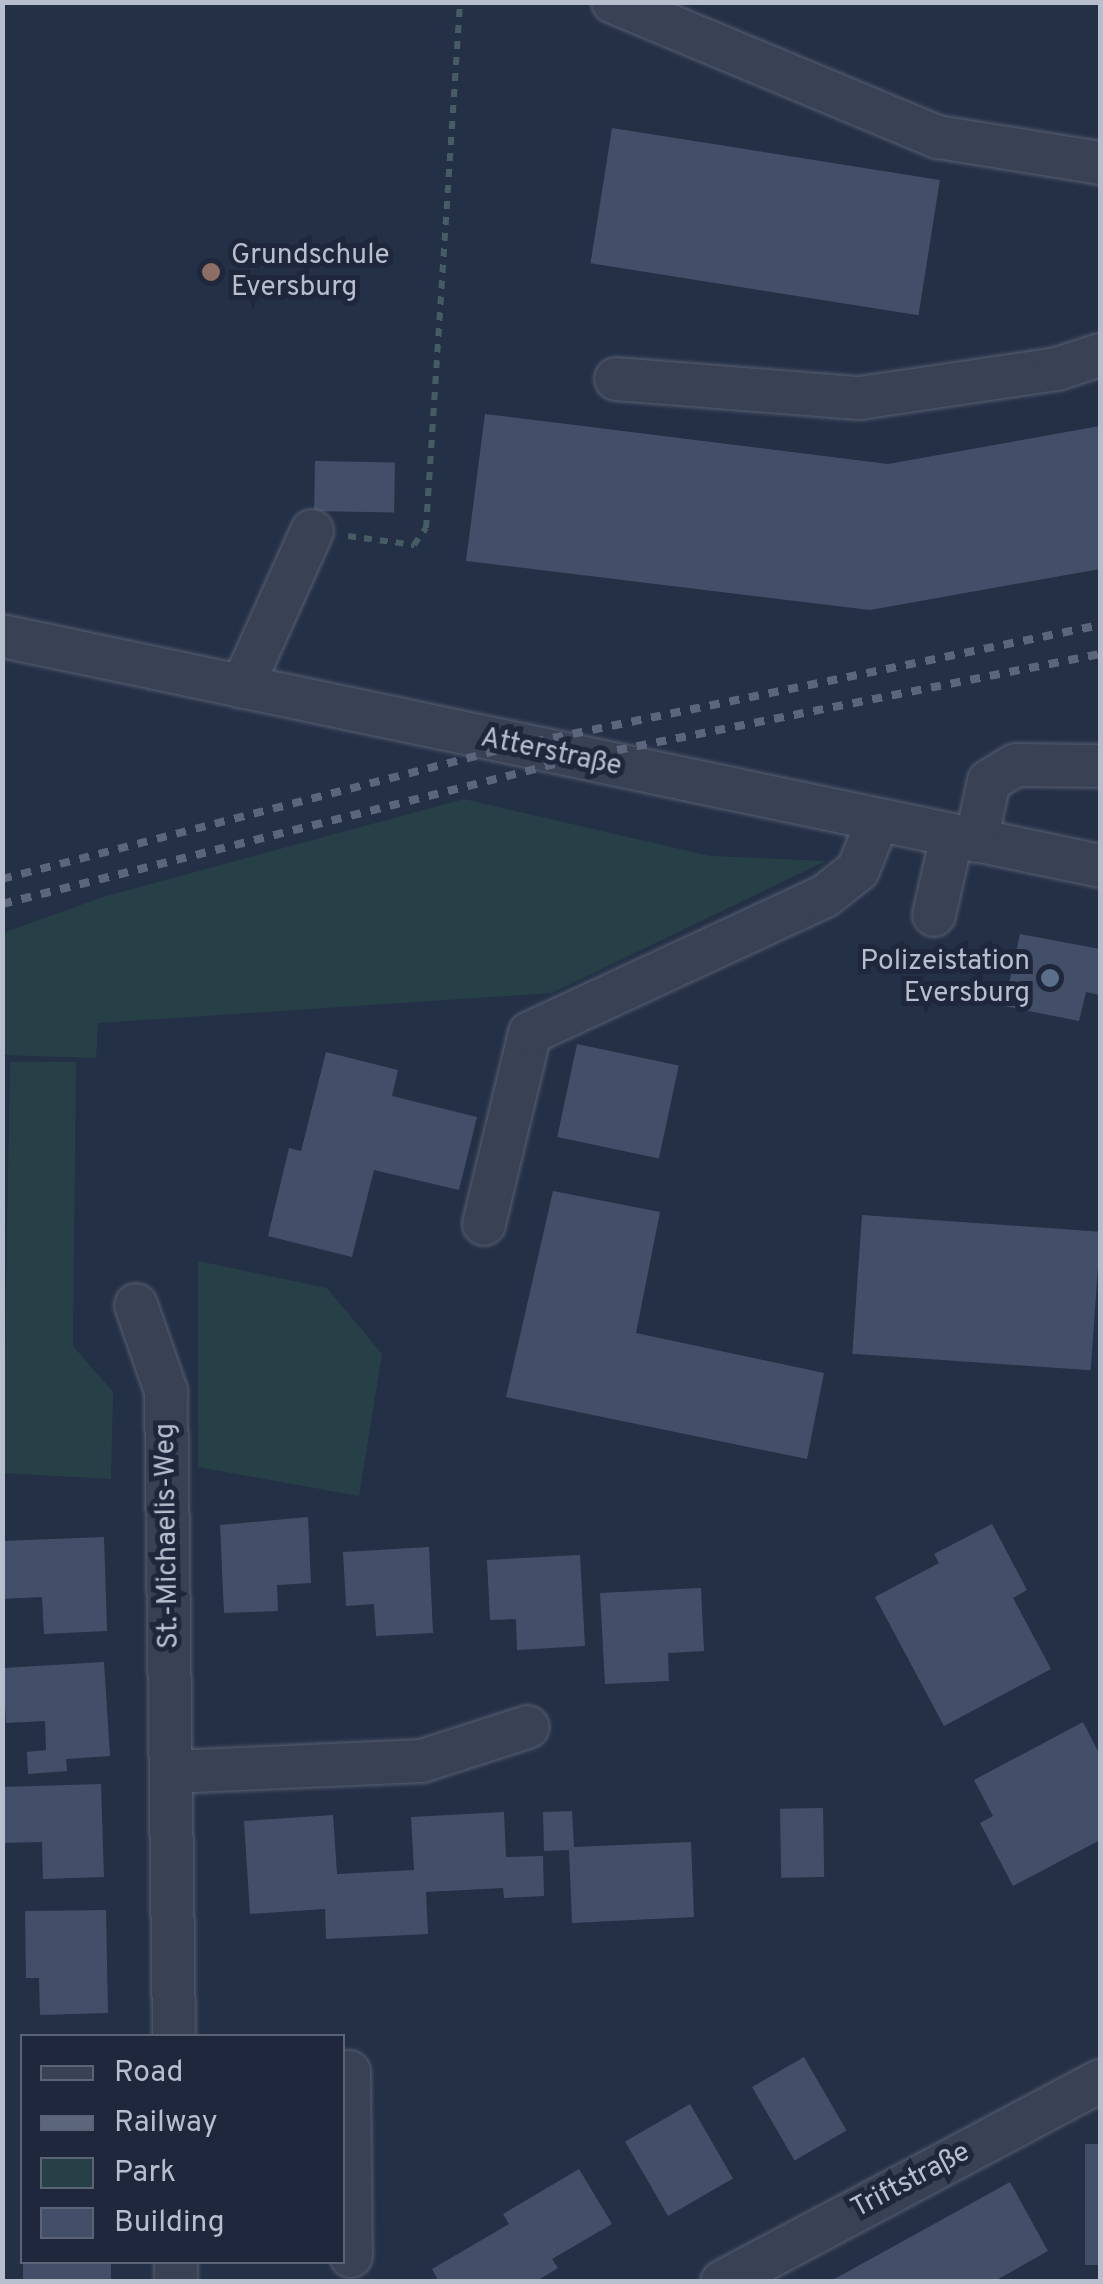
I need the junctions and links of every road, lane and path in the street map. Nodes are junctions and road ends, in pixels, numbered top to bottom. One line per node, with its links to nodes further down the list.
1 (460, 2): 6 (path)
2 (614, 2): 3 (street)
3 (1100, 163)
4 (1100, 355): 5 (street)
5 (616, 379)
6 (312, 531): 8 (street)
7 (2, 636): 8 (street, Atterstraße)
8 (242, 687): 10 (street, Atterstraße)
9 (1100, 766): 11 (street)
10 (878, 820): 11 (street, Atterstraße); 14 (street)
11 (964, 838): 12 (street, Atterstraße); 13 (street)
12 (1100, 866)
13 (934, 915)
14 (484, 1224)
15 (136, 1305): 17 (street, St.-Michaelis-Weg)
16 (528, 1727): 17 (street)
17 (172, 1772): 18 (street, St.-Michaelis-Weg)
18 (174, 2034)
19 (345, 2073): 21 (street)
20 (1100, 2081): 22 (street, Triftstraße)
21 (351, 2256)
22 (722, 2282)

